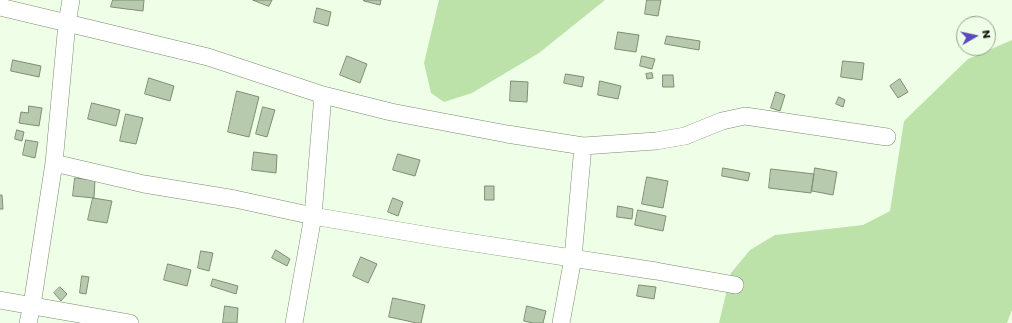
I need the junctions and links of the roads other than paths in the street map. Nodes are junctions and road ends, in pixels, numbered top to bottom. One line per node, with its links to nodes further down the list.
1 (71, 0): 3 (street)
2 (0, 7): 3 (street)
3 (67, 23): 4 (street); 7 (street)
4 (323, 95): 6 (street); 8 (street)
5 (887, 137): 6 (street)
6 (583, 146): 9 (street)
7 (54, 163): 8 (street); 12 (street)
8 (313, 216): 9 (street); 15 (street)
9 (573, 258): 10 (street); 16 (street)
10 (735, 285)
11 (0, 300): 12 (street)
12 (32, 305): 13 (street); 14 (street)
13 (28, 323)
14 (130, 323)
15 (294, 323)
16 (561, 323)

